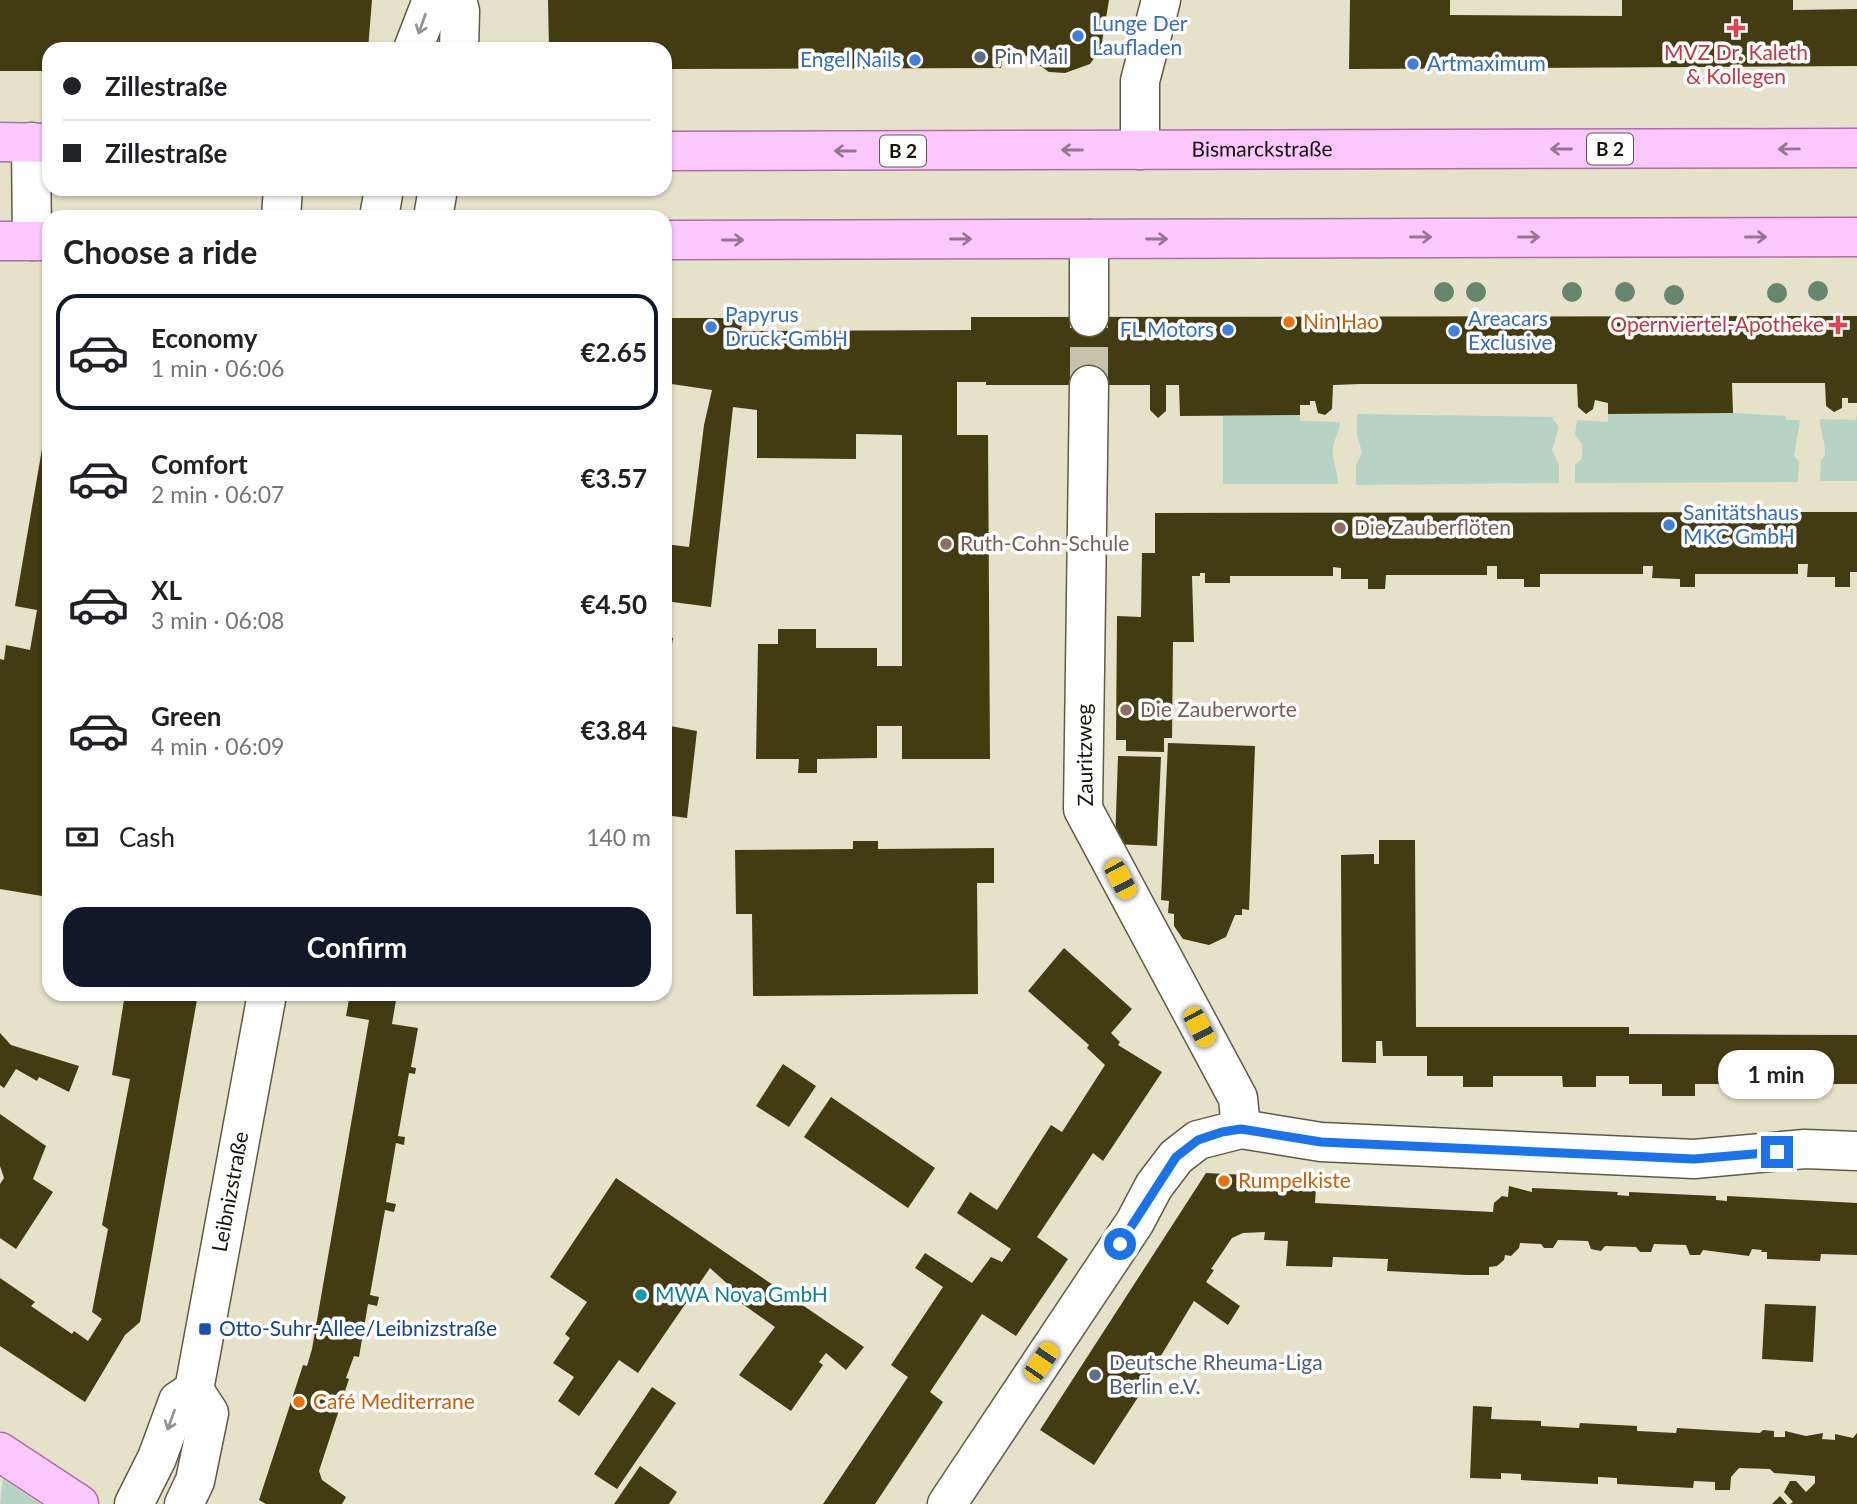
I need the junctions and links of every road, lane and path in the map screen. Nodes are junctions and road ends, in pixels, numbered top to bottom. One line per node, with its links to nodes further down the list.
1 (432, 0): 4 (street, one-way to 4)
2 (457, 0): 5 (street)
3 (1161, 0): 9 (street)
4 (417, 42)
5 (459, 42)
6 (27, 142): 13 (street)
7 (1857, 148): 9 (main road, Bismarckstraße / B 2, one-way to 9)
8 (672, 150): 9 (main road, Bismarckstraße / B 2, one-way to 8)
9 (1140, 150)
10 (1857, 237): 11 (main road, one-way to 10)
11 (1089, 239): 12 (main road, one-way to 11); 14 (street)
12 (672, 240)
13 (27, 241)
14 (1089, 317)
15 (1089, 385): 17 (street, Zauritzweg)
16 (266, 1001): 19 (street, Leibnizstraße)
17 (1241, 1129): 18 (street); 24 (street)
18 (1857, 1151)
19 (194, 1390): 22 (street, Leibnizstraße, one-way to 22); 23 (street)
20 (0, 1452): 21 (main road)
21 (79, 1504)
22 (134, 1504)
23 (184, 1504)
24 (947, 1504)

